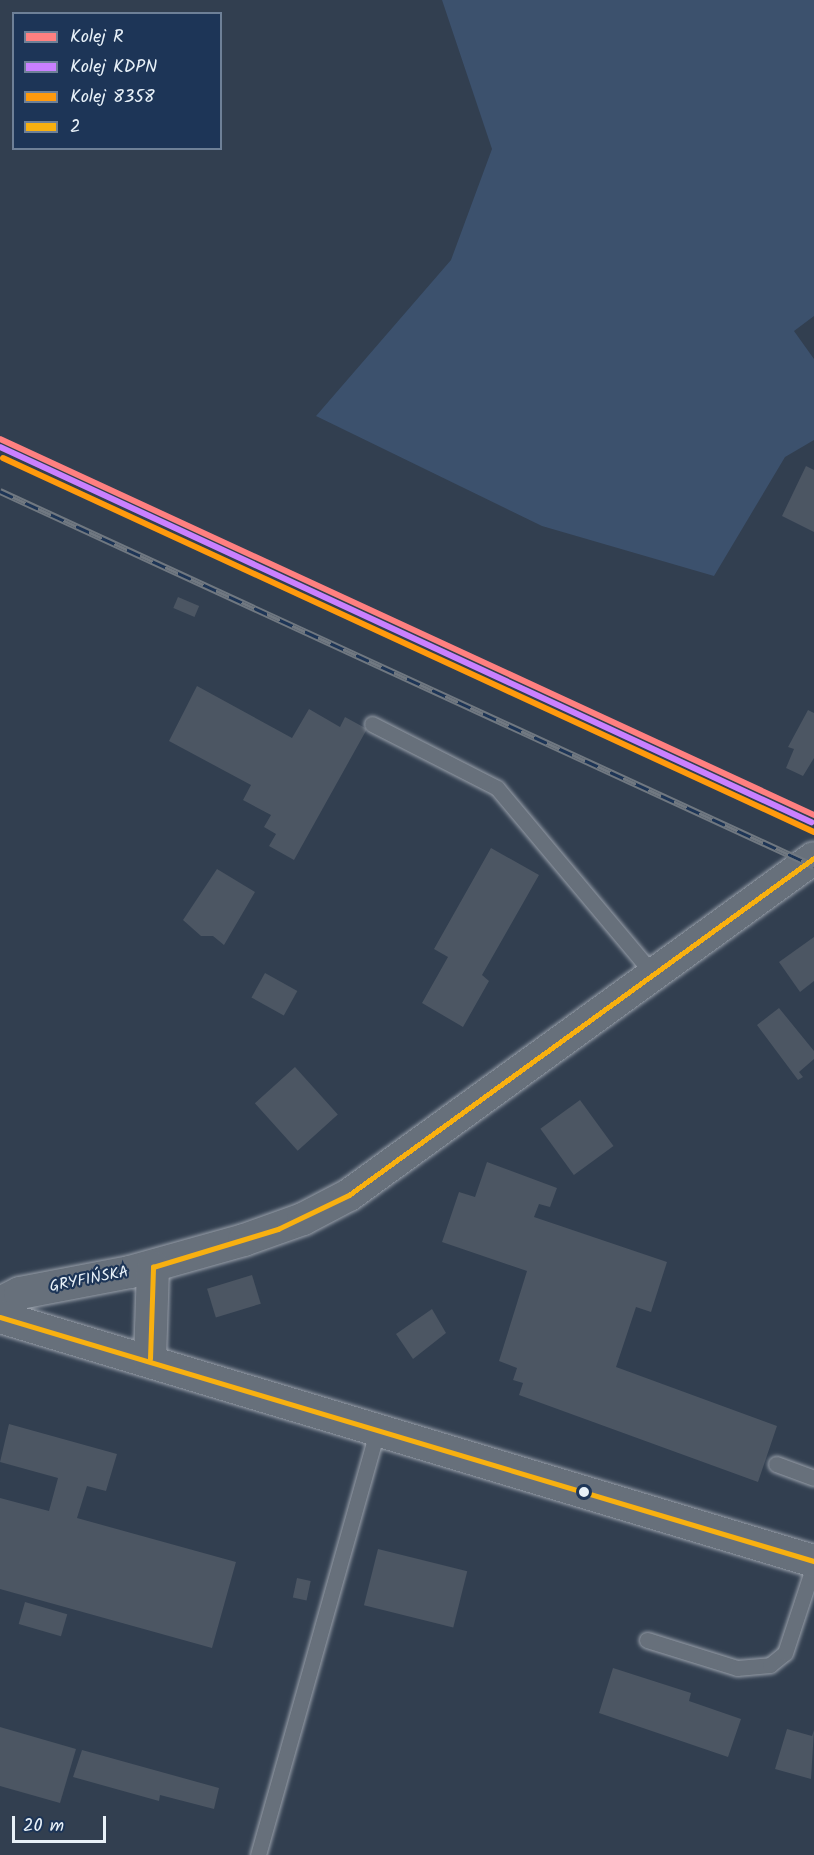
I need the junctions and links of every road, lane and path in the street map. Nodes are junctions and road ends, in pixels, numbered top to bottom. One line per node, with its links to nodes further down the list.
1 (372, 724): 3 (lane)
2 (814, 858): 3 (street, GRYFIŃSKA)
3 (653, 974): 4 (street, GRYFIŃSKA)
4 (153, 1267): 5 (street, GRYFIŃSKA); 7 (street)
5 (0, 1303)
6 (0, 1317): 7 (street)
7 (150, 1359): 8 (street)
8 (378, 1428): 11 (street); 13 (lane)
9 (776, 1464): 10 (lane)
10 (814, 1478)
11 (814, 1563): 12 (lane)
12 (647, 1640)
13 (258, 1855)

